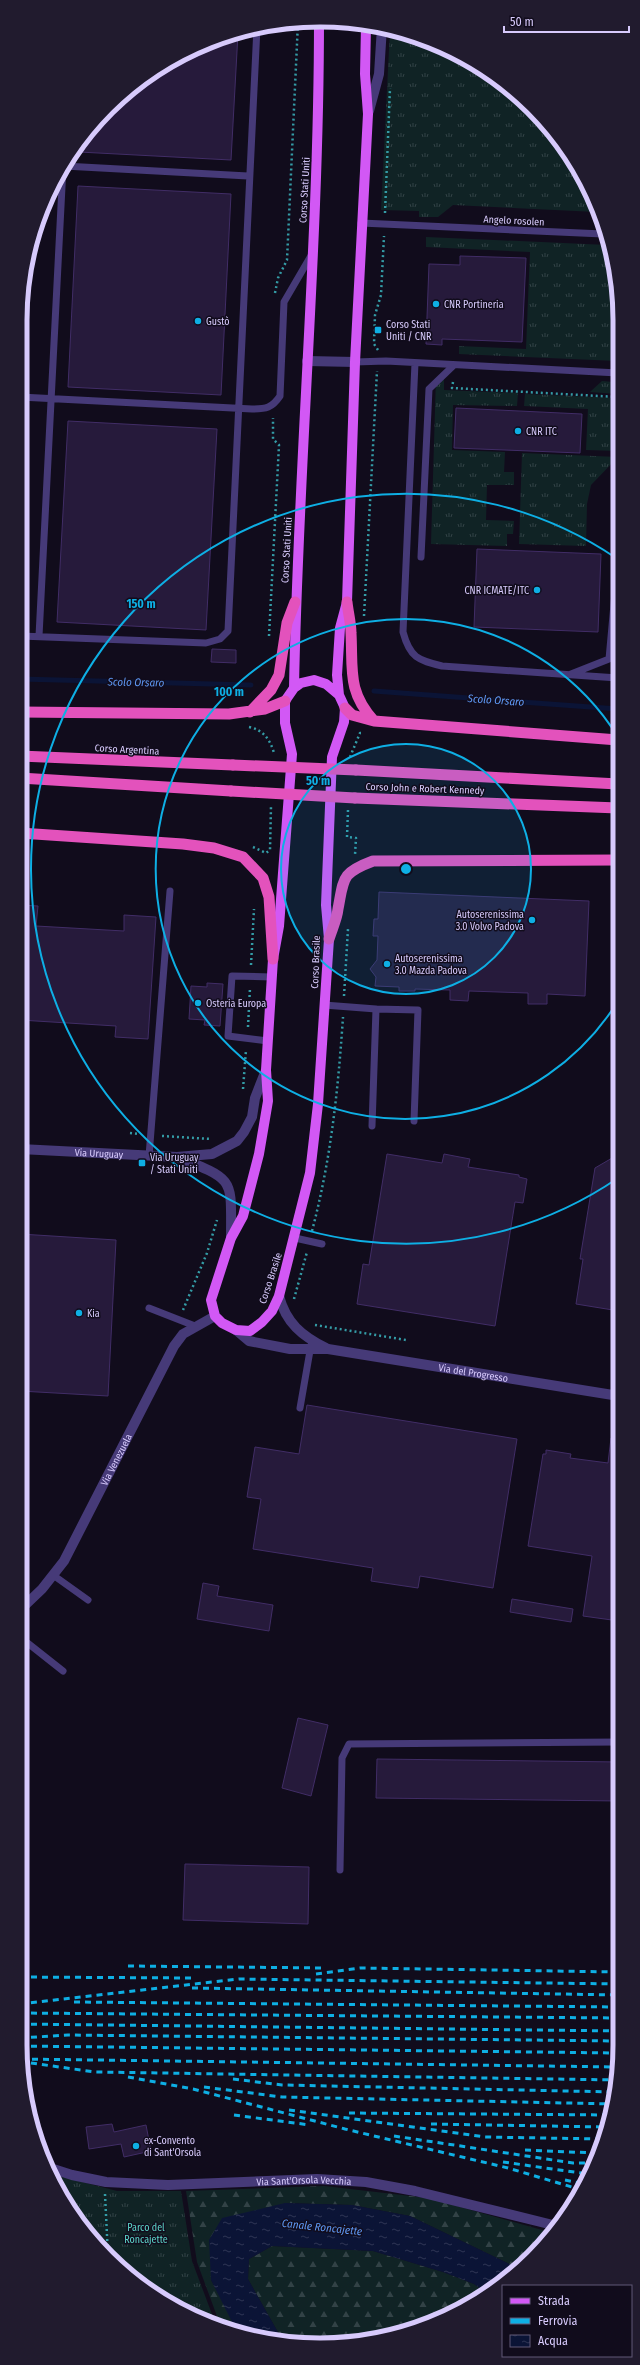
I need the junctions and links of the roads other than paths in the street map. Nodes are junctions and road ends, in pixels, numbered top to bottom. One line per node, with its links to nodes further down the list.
1 (319, 27): 11 (main road, Corso Stati Uniti)
2 (366, 31): 5 (main road)
3 (257, 34): 7 (lane)
4 (381, 34): 5 (street)
5 (368, 114): 9 (main road)
6 (70, 166): 7 (lane)
7 (248, 176): 19 (lane)
8 (63, 178): 18 (lane)
9 (361, 223): 10 (lane, Angelo rosolen); 13 (main road)
10 (600, 234)
11 (313, 252): 12 (main road, Corso Stati Uniti); 19 (lane)
12 (307, 361): 13 (street); 21 (main road, Corso Stati Uniti)
13 (355, 362): 14 (lane); 22 (main road)
14 (415, 363): 15 (lane); 26 (lane)
15 (454, 365): 16 (lane); 20 (lane)
16 (613, 373)
17 (27, 397): 18 (lane)
18 (52, 399): 19 (lane); 25 (lane)
19 (238, 408): 25 (lane)
20 (421, 557)
21 (295, 602): 28 (main road, Corso Stati Uniti); 33 (highway)
22 (347, 602): 29 (main road); 34 (highway)
23 (613, 615): 26 (lane)
24 (27, 636): 25 (lane)
25 (39, 636)
26 (568, 675): 27 (lane)
27 (613, 678)
28 (294, 688): 29 (main road); 30 (main road)
29 (339, 695): 31 (main road)
30 (286, 701): 33 (highway); 45 (main road)
31 (344, 708): 34 (highway); 44 (main road, Corso Brasile)
32 (27, 712): 33 (highway)
33 (250, 712)
34 (374, 721): 35 (highway)
35 (613, 740)
36 (27, 756): 37 (highway, Corso Argentina)
37 (233, 765): 39 (highway, Corso John e Robert Kennedy, bridge)
38 (27, 778): 40 (highway, Corso John e Robert Kennedy, bridge)
39 (613, 784)
40 (613, 808)
41 (27, 833): 45 (highway)
42 (613, 860): 44 (highway)
43 (170, 891): 54 (lane)
44 (329, 939): 47 (main road, Corso Brasile)
45 (273, 959): 46 (main road)
46 (272, 978): 49 (main road); 49 (lane)
47 (324, 1005): 48 (lane); 57 (main road, Corso Brasile)
48 (376, 1009): 51 (lane); 52 (lane)
49 (268, 1041): 50 (main road)
50 (266, 1070): 55 (street, Via Uruguay); 56 (main road)
51 (414, 1121)
52 (372, 1126)
53 (27, 1149): 54 (street, Via Uruguay)
54 (149, 1156): 55 (street, Via Uruguay)
55 (177, 1157): 56 (street, Via Uruguay)
56 (231, 1238): 61 (main road)
57 (294, 1238): 58 (lane); 59 (main road, Corso Brasile)
58 (322, 1244)
59 (278, 1296): 63 (main road, Corso Brasile); 64 (street)
60 (149, 1308): 62 (lane)
61 (215, 1316): 62 (street, Via Venezuela); 63 (main road)
62 (195, 1326): 67 (street, Via Venezuela)
63 (236, 1330): 64 (street, Via del Progresso)
64 (311, 1345): 65 (street, Via del Progresso); 66 (lane)
65 (613, 1395)
66 (300, 1408)
67 (53, 1575): 68 (lane); 69 (street, Via Venezuela)
68 (88, 1600)
69 (27, 1603)
70 (27, 1643): 71 (lane)
71 (63, 1671)
72 (613, 1742): 73 (lane)
73 (340, 1870)
74 (55, 2169): 75 (street, Via Sant'Orsola Vecchia)
75 (551, 2224)

